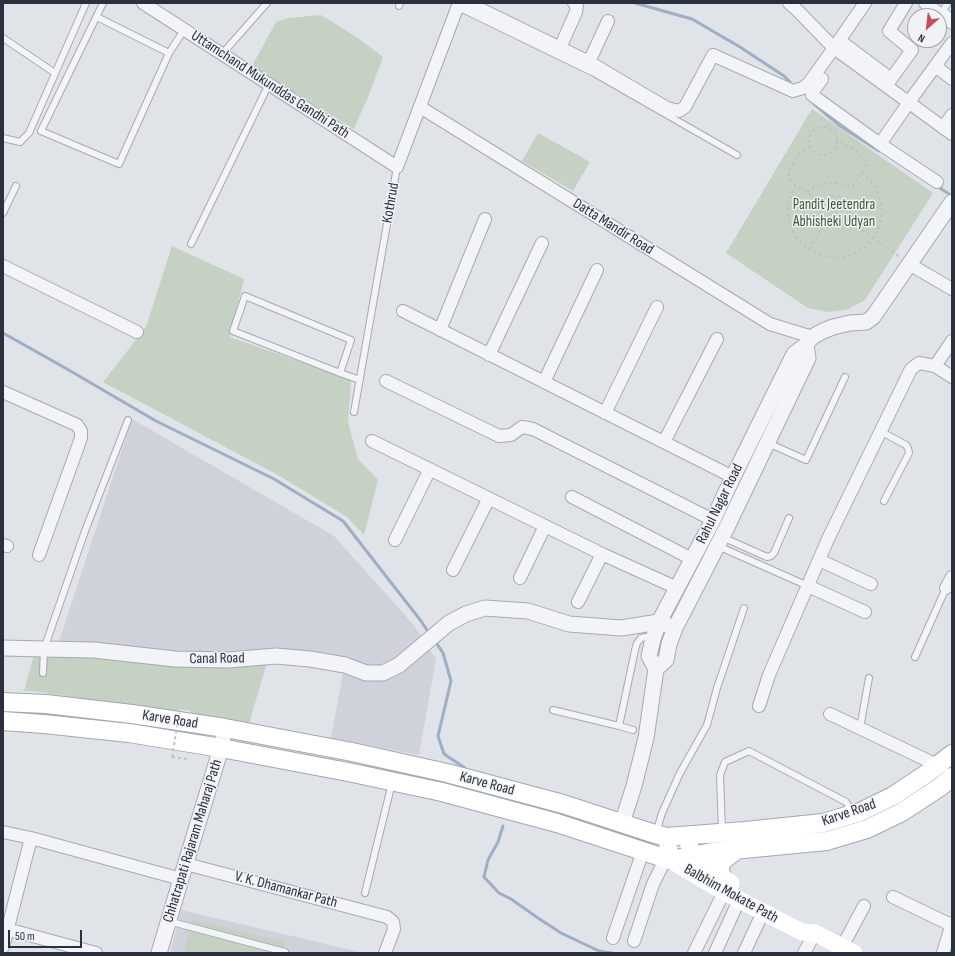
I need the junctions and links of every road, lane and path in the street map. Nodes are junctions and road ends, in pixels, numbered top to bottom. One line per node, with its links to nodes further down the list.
1 (86, 3): 26 (lane)
2 (103, 3): 12 (lane)
3 (143, 3): 16 (street, Uttamchand Mukunddas Gandhi Path)
4 (267, 3): 22 (lane)
5 (574, 3): 20 (street)
6 (865, 3): 19 (street)
7 (906, 3): 28 (street)
8 (925, 3): 15 (street)
9 (948, 3): 13 (lane)
10 (468, 4): 20 (street); 31 (street, Kothrud); 38 (lane)
11 (796, 5): 19 (street)
12 (97, 16): 21 (lane); 21 (lane)
13 (952, 18)
14 (608, 21): 23 (street)
15 (952, 23)
16 (184, 30): 21 (lane); 22 (street, Uttamchand Mukunddas Gandhi Path)
17 (3, 38): 26 (lane)
18 (952, 43): 24 (street)
19 (837, 44): 23 (street); 28 (street)
20 (560, 48): 23 (street)
21 (169, 53)
22 (222, 54): 29 (street, Uttamchand Mukunddas Gandhi Path)
23 (588, 62)
24 (935, 66): 27 (street); 30 (street)
25 (830, 68): 36 (street)
26 (55, 74): 34 (lane)
27 (952, 78)
28 (889, 82): 30 (street)
29 (269, 84): 39 (street, Uttamchand Mukunddas Gandhi Path); 53 (lane)
30 (909, 102): 33 (street); 36 (street)
31 (420, 107): 39 (street, Kothrud); 64 (street, Datta Mandir Road)
32 (952, 115): 33 (street)
33 (947, 131)
34 (3, 138)
35 (837, 142): 37 (path); 37 (path); 40 (path)
36 (880, 144): 41 (street)
37 (811, 147): 42 (path)
38 (737, 155)
39 (397, 167): 71 (lane, Kothrud)
40 (862, 173): 44 (path); 51 (path)
41 (937, 182)
42 (796, 185): 44 (path); 54 (path)
43 (16, 186): 47 (lane)
44 (807, 192): 45 (path)
45 (822, 202): 49 (path); 50 (path)
46 (952, 202): 55 (street)
47 (3, 213)
48 (485, 219): 61 (street)
49 (847, 220): 50 (path); 51 (path)
50 (825, 223): 54 (path)
51 (873, 238): 54 (path); 55 (path)
52 (542, 243): 66 (street)
53 (191, 244)
54 (808, 249)
55 (909, 264): 58 (street); 64 (street)
56 (3, 266): 62 (street)
57 (597, 270): 73 (street)
58 (952, 289)
59 (657, 307): 76 (street)
60 (403, 311): 61 (street)
61 (440, 330): 66 (street)
62 (137, 332)
63 (717, 339): 80 (street)
64 (809, 341): 81 (street, Rahul Nagar Road); 83 (street, Rahul Nagar Road)
65 (952, 341): 67 (street)
66 (489, 355): 73 (street)
67 (935, 366): 70 (street); 78 (street)
68 (340, 372): 68 (lane); 71 (lane)
69 (845, 377): 81 (lane)
70 (952, 377)
71 (360, 380): 75 (lane, Kothrud)
72 (386, 381): 88 (street)
73 (544, 382): 76 (street)
74 (3, 392): 93 (street)
75 (354, 412)
76 (605, 413): 80 (street)
77 (128, 420): 108 (lane)
78 (880, 431): 86 (lane); 95 (street)
79 (372, 441): 82 (street)
80 (664, 442): 83 (street)
81 (768, 442): 91 (street, Rahul Nagar Road)
82 (430, 469): 85 (street); 90 (street)
83 (733, 477): 88 (street, Rahul Nagar Road)
84 (572, 497): 94 (street)
85 (489, 498): 89 (street); 96 (street)
86 (884, 501)
87 (789, 518): 91 (lane)
88 (713, 520): 91 (street, Rahul Nagar Road)
89 (545, 526): 92 (street); 97 (street)
90 (395, 540)
91 (713, 541): 94 (street, Rahul Nagar Road); 100 (lane); 105 (street, Rahul Nagar Road)
92 (602, 554): 101 (street); 102 (street)
93 (39, 555)
94 (692, 560): 101 (street, Rahul Nagar Road)
95 (819, 560): 99 (street); 100 (street)
96 (453, 570)
97 (520, 578)
98 (949, 582): 109 (lane)
99 (872, 584)
100 (808, 586): 104 (street); 114 (street)
101 (677, 588): 106 (street, Rahul Nagar Road)
102 (578, 602)
103 (744, 608): 133 (lane)
104 (865, 612)
105 (675, 628): 106 (street); 110 (street, Rahul Nagar Road)
106 (657, 629): 108 (street, Canal Road); 110 (street, Rahul Nagar Road); 119 (lane)
107 (3, 648): 108 (street, Canal Road)
108 (44, 649): 111 (lane)
109 (915, 658)
110 (656, 669): 130 (street, Rahul Nagar Road)
111 (43, 673)
112 (869, 678): 121 (lane)
113 (3, 702): 120 (main road, Karve Road)
114 (759, 706)
115 (180, 709): 125 (path, bridge)
116 (553, 710): 119 (lane)
117 (830, 714): 121 (street)
118 (3, 721): 123 (main road, Karve Road)
119 (619, 726): 122 (lane)
120 (225, 728): 123 (street, Chhatrapati Rajaram Maharaj Path); 130 (main road, Karve Road)
121 (860, 728): 126 (street)
122 (633, 730)
123 (221, 748): 128 (main road, Karve Road); 140 (street, Chhatrapati Rajaram Maharaj Path)
124 (952, 754): 126 (main road, Karve Road)
125 (182, 758)
126 (937, 765): 129 (main road, Karve Road)
127 (952, 777): 136 (main road, Karve Road)
128 (393, 781): 137 (main road, Karve Road); 143 (lane)
129 (854, 814): 132 (main road, Karve Road); 132 (lane)
130 (622, 823): 133 (main road, Karve Road)
131 (3, 832): 135 (street)
132 (722, 833): 134 (main road, Karve Road)
133 (661, 835): 134 (main road, Karve Road); 139 (main road, Balbhim Mokate Path)
134 (686, 836): 138 (main road, Balbhim Mokate Path)
135 (31, 838): 141 (street); 150 (street)
136 (737, 850): 138 (main road, Karve Road); 142 (main road)
137 (643, 851): 139 (main road, Karve Road); 152 (street)
138 (693, 856): 139 (main road, Karve Road); 142 (main road, Balbhim Mokate Path)
139 (668, 859): 142 (main road, Balbhim Mokate Path); 153 (street)
140 (186, 864): 141 (street, Chhatrapati Rajaram Maharaj Path); 159 (street, V. K. Dhamankar Path)
141 (181, 879): 148 (street, Chhatrapati Rajaram Maharaj Path)
142 (723, 885): 145 (main road, Balbhim Mokate Path); 151 (main road, Balbhim Mokate Path); 160 (street)
143 (365, 893)
144 (893, 897): 149 (street)
145 (739, 900): 147 (main road, Balbhim Mokate Path); 161 (street)
146 (864, 906): 155 (street)
147 (763, 912): 151 (main road, Balbhim Mokate Path); 162 (street)
148 (168, 921): 156 (lane); 158 (street, Chhatrapati Rajaram Maharaj Path)
149 (951, 924): 164 (street)
150 (5, 929): 154 (street); 157 (street)
151 (815, 933): 155 (main road, Balbhim Mokate Path); 163 (street)
152 (614, 938)
153 (634, 941)
154 (3, 947)
155 (848, 950)
156 (285, 952)
157 (96, 953)
158 (159, 953)
159 (385, 953)
160 (694, 953)
161 (715, 953)
162 (744, 953)
163 (804, 953)
164 (943, 953)

